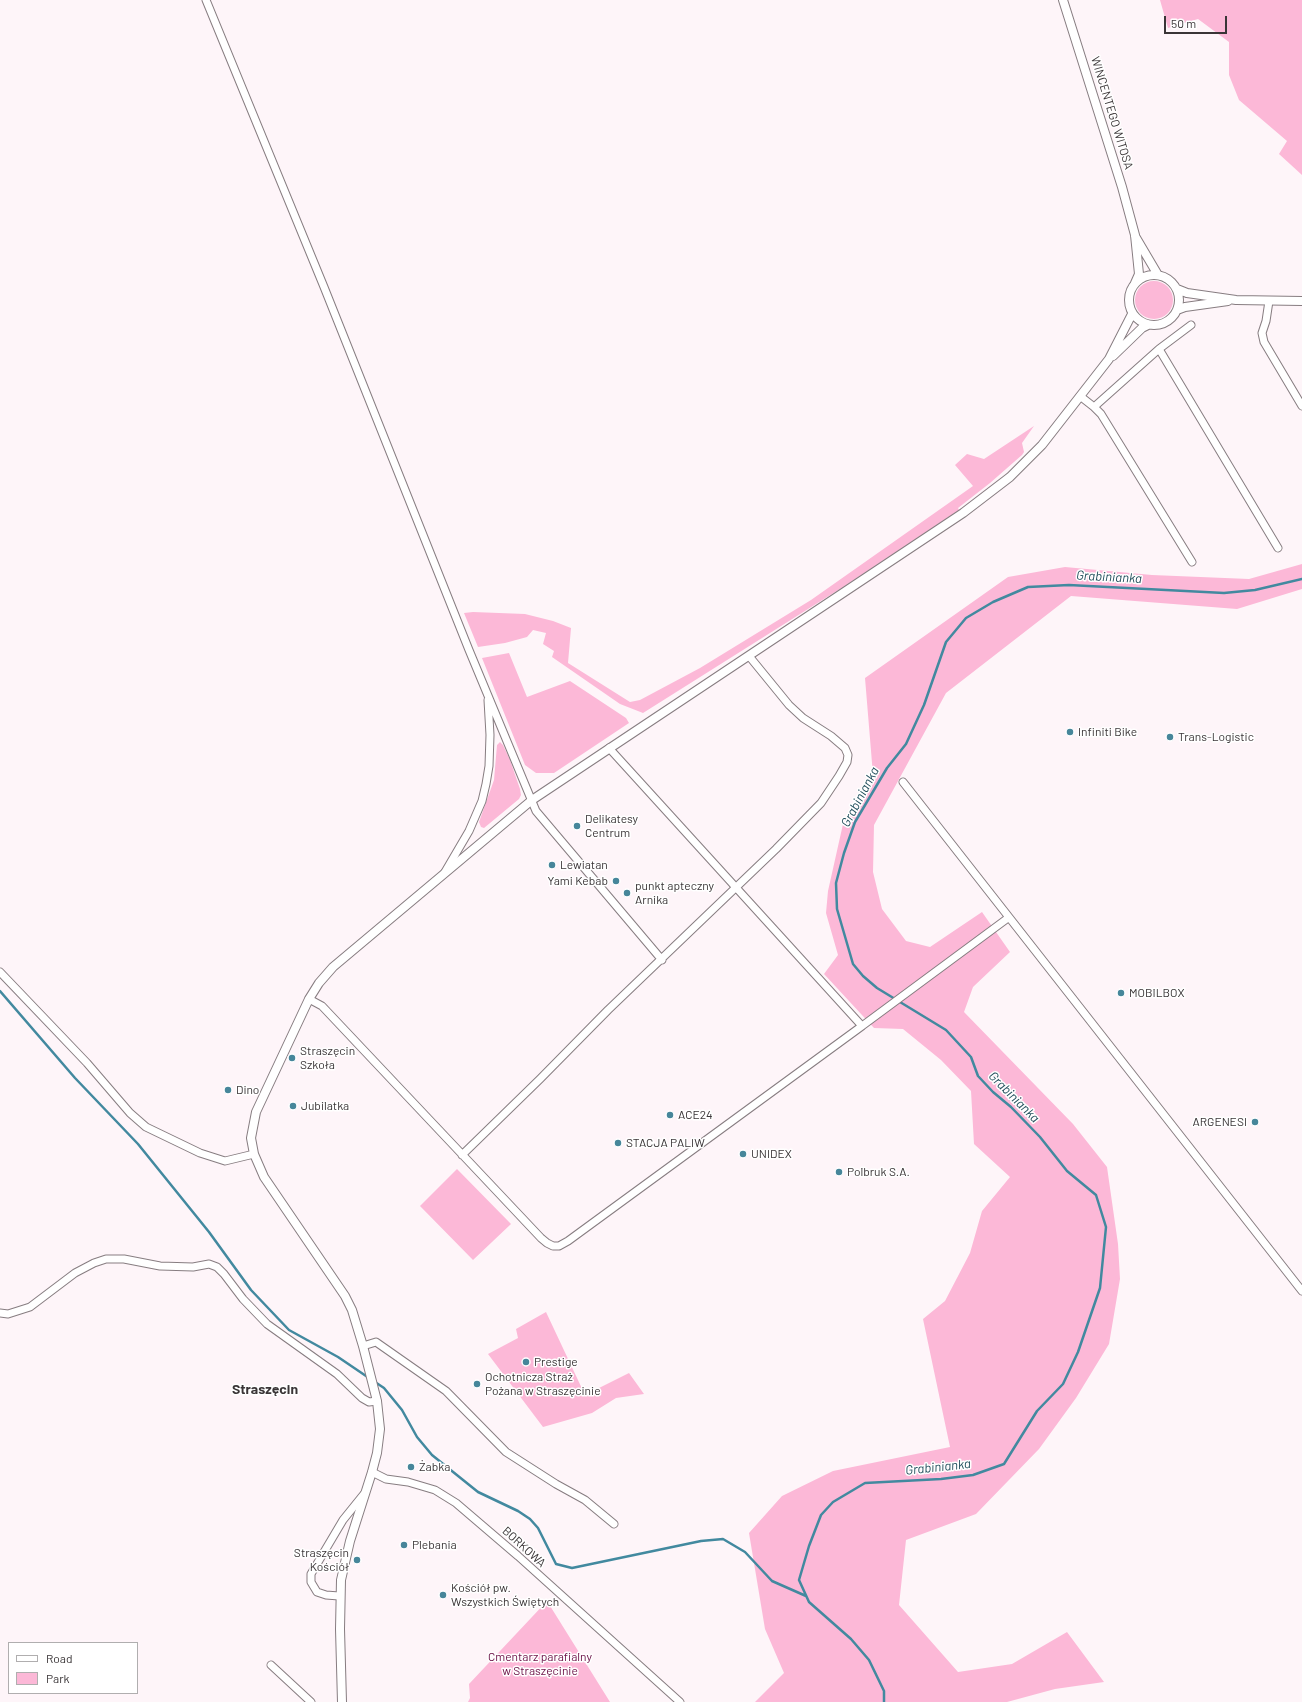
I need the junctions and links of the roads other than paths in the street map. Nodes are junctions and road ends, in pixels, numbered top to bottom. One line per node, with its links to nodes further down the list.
1 (206, 0): 22 (street)
2 (1063, 0): 3 (street, WINCENTEGO WITOSA)
3 (1134, 235): 4 (street, WINCENTEGO WITOSA); 5 (street, WINCENTEGO WITOSA)
4 (1158, 275): 5 (street); 6 (street)
5 (1135, 283): 11 (street)
6 (1177, 290): 7 (street); 10 (street)
7 (1236, 300): 8 (street); 10 (street)
8 (1269, 301): 9 (street); 17 (street)
9 (1302, 301)
10 (1177, 310): 12 (street)
11 (1132, 314): 12 (street); 15 (street)
12 (1148, 325): 15 (street)
13 (1191, 325): 14 (street)
14 (1159, 350): 18 (street); 19 (street)
15 (1109, 359): 16 (street)
16 (1080, 396): 18 (street); 21 (street)
17 (1302, 406)
18 (1094, 407): 20 (street)
19 (1278, 548)
20 (1192, 562)
21 (749, 656): 23 (street); 27 (street)
22 (487, 694): 25 (street); 26 (street)
23 (609, 748): 25 (street); 27 (street)
24 (903, 782): 28 (street)
25 (532, 800): 26 (street); 29 (street)
26 (444, 872): 31 (street)
27 (736, 888): 29 (street); 32 (street)
28 (1008, 918): 32 (street); 35 (street)
29 (662, 960): 34 (street)
30 (0, 972): 33 (street)
31 (309, 999): 33 (street); 34 (street)
32 (862, 1026): 34 (street)
33 (254, 1154): 37 (street)
34 (462, 1155)
35 (1302, 1291)
36 (0, 1313): 38 (street)
37 (364, 1349): 38 (street); 41 (street)
38 (377, 1401): 39 (street)
39 (372, 1472): 40 (street); 46 (street, BORKOWA)
40 (365, 1492): 42 (street); 42 (street)
41 (614, 1524)
42 (339, 1596): 45 (street)
43 (271, 1665): 44 (street)
44 (311, 1702)
45 (342, 1702)
46 (680, 1702)

